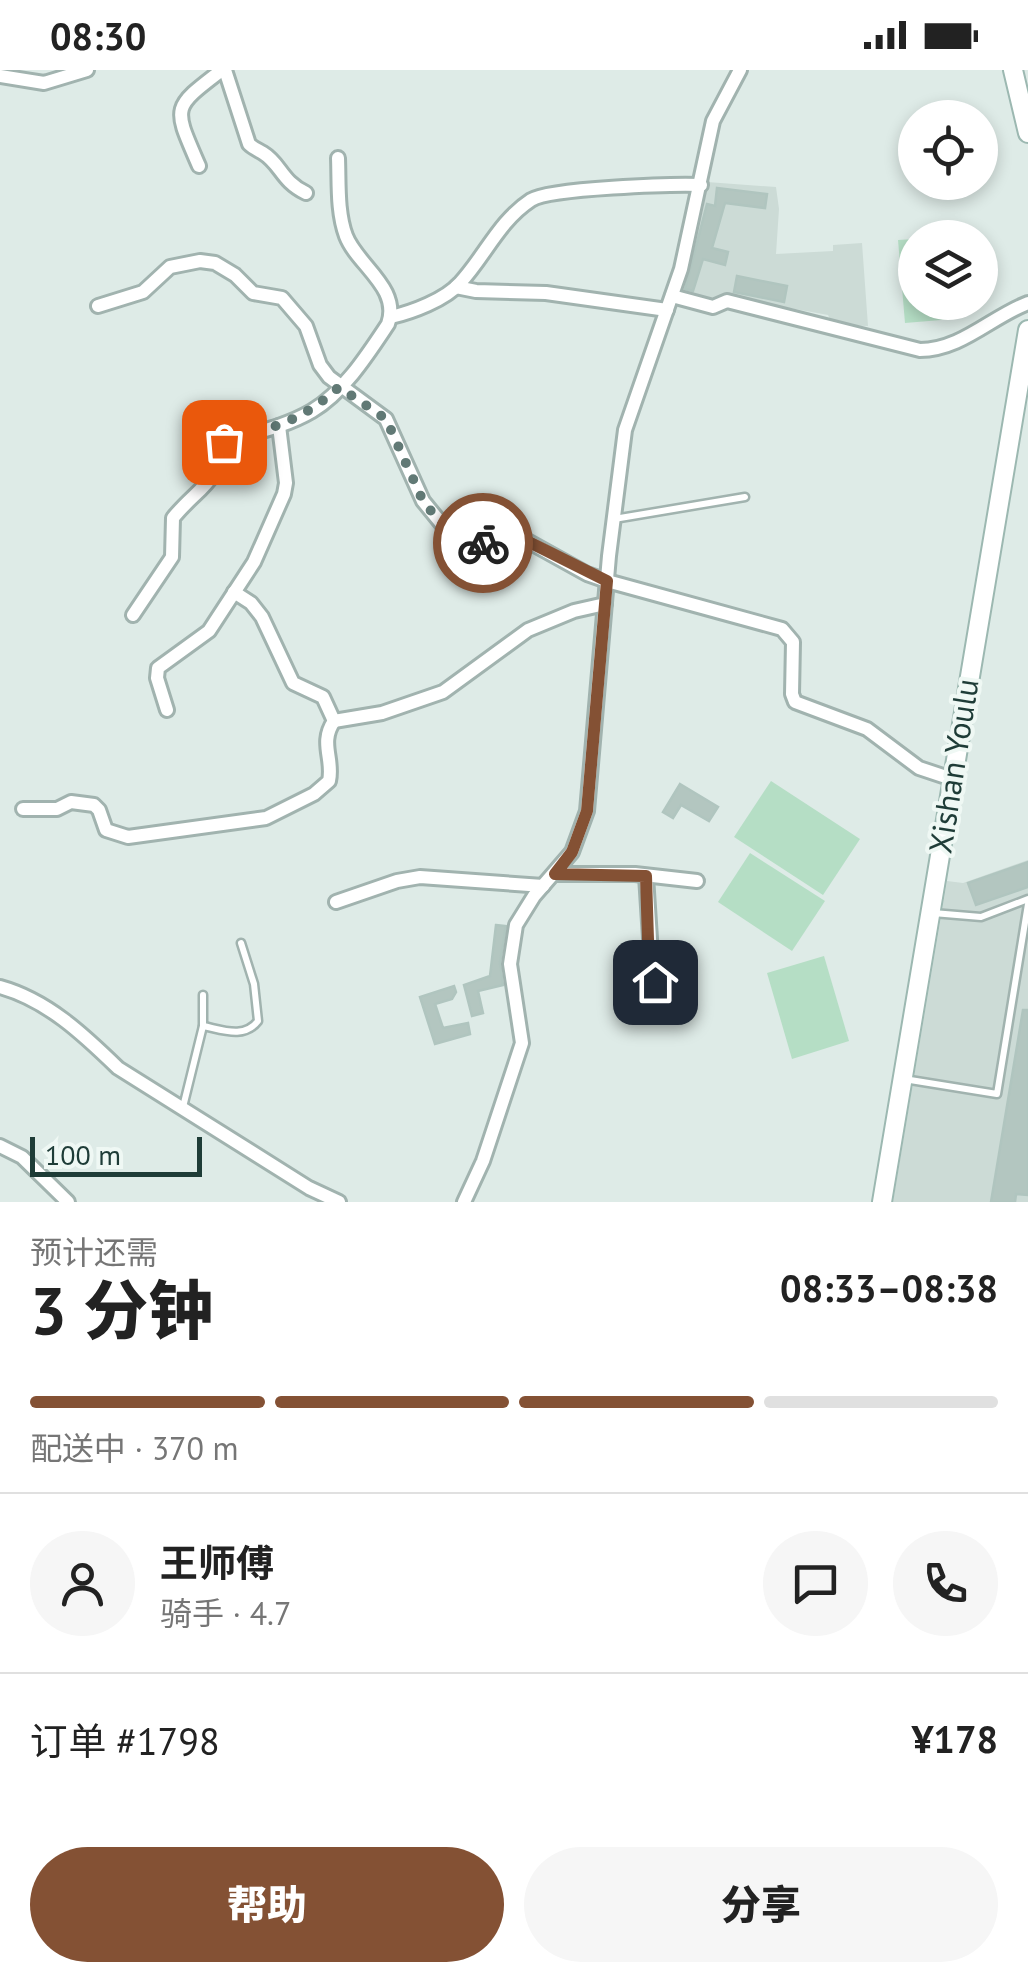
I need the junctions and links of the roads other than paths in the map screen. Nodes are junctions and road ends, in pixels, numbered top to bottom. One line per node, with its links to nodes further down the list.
1 (87, 70): 5 (street)
2 (224, 70): 8 (street); 10 (street)
3 (740, 70): 9 (street)
4 (1013, 70): 6 (street)
5 (0, 76)
6 (1028, 133)
7 (338, 158): 15 (street)
8 (199, 166)
9 (701, 185): 11 (street); 12 (street)
10 (306, 192)
11 (456, 287): 12 (street); 15 (street)
12 (670, 303): 13 (street); 20 (street)
13 (1028, 303)
14 (98, 306): 17 (street)
15 (391, 317): 17 (street)
16 (1028, 330): 27 (street, Xishan Youlu)
17 (339, 387): 18 (street); 21 (street)
18 (279, 426): 22 (street); 24 (street)
19 (745, 497): 20 (lane)
20 (613, 520): 21 (street)
21 (607, 581): 23 (street); 27 (street)
22 (234, 592): 25 (street); 26 (street)
23 (605, 604): 26 (street); 29 (street)
24 (133, 615)
25 (167, 710)
26 (334, 722): 28 (street)
27 (952, 779): 35 (street, Xishan Youlu)
28 (23, 809)
29 (555, 874): 30 (street); 32 (street)
30 (646, 876): 31 (street); 39 (street)
31 (697, 881)
32 (543, 886): 34 (street); 46 (street)
33 (1028, 901): 35 (lane); 41 (lane)
34 (336, 902)
35 (930, 912): 41 (street, Xishan Youlu)
36 (241, 943): 40 (lane)
37 (0, 986): 42 (street)
38 (203, 995): 40 (lane)
39 (666, 1015)
40 (203, 1026): 42 (lane)
41 (902, 1079): 47 (street, Xishan Youlu)
42 (182, 1107): 45 (street)
43 (0, 1146): 44 (street)
44 (68, 1202)
45 (336, 1202)
46 (464, 1202)
47 (882, 1202)

